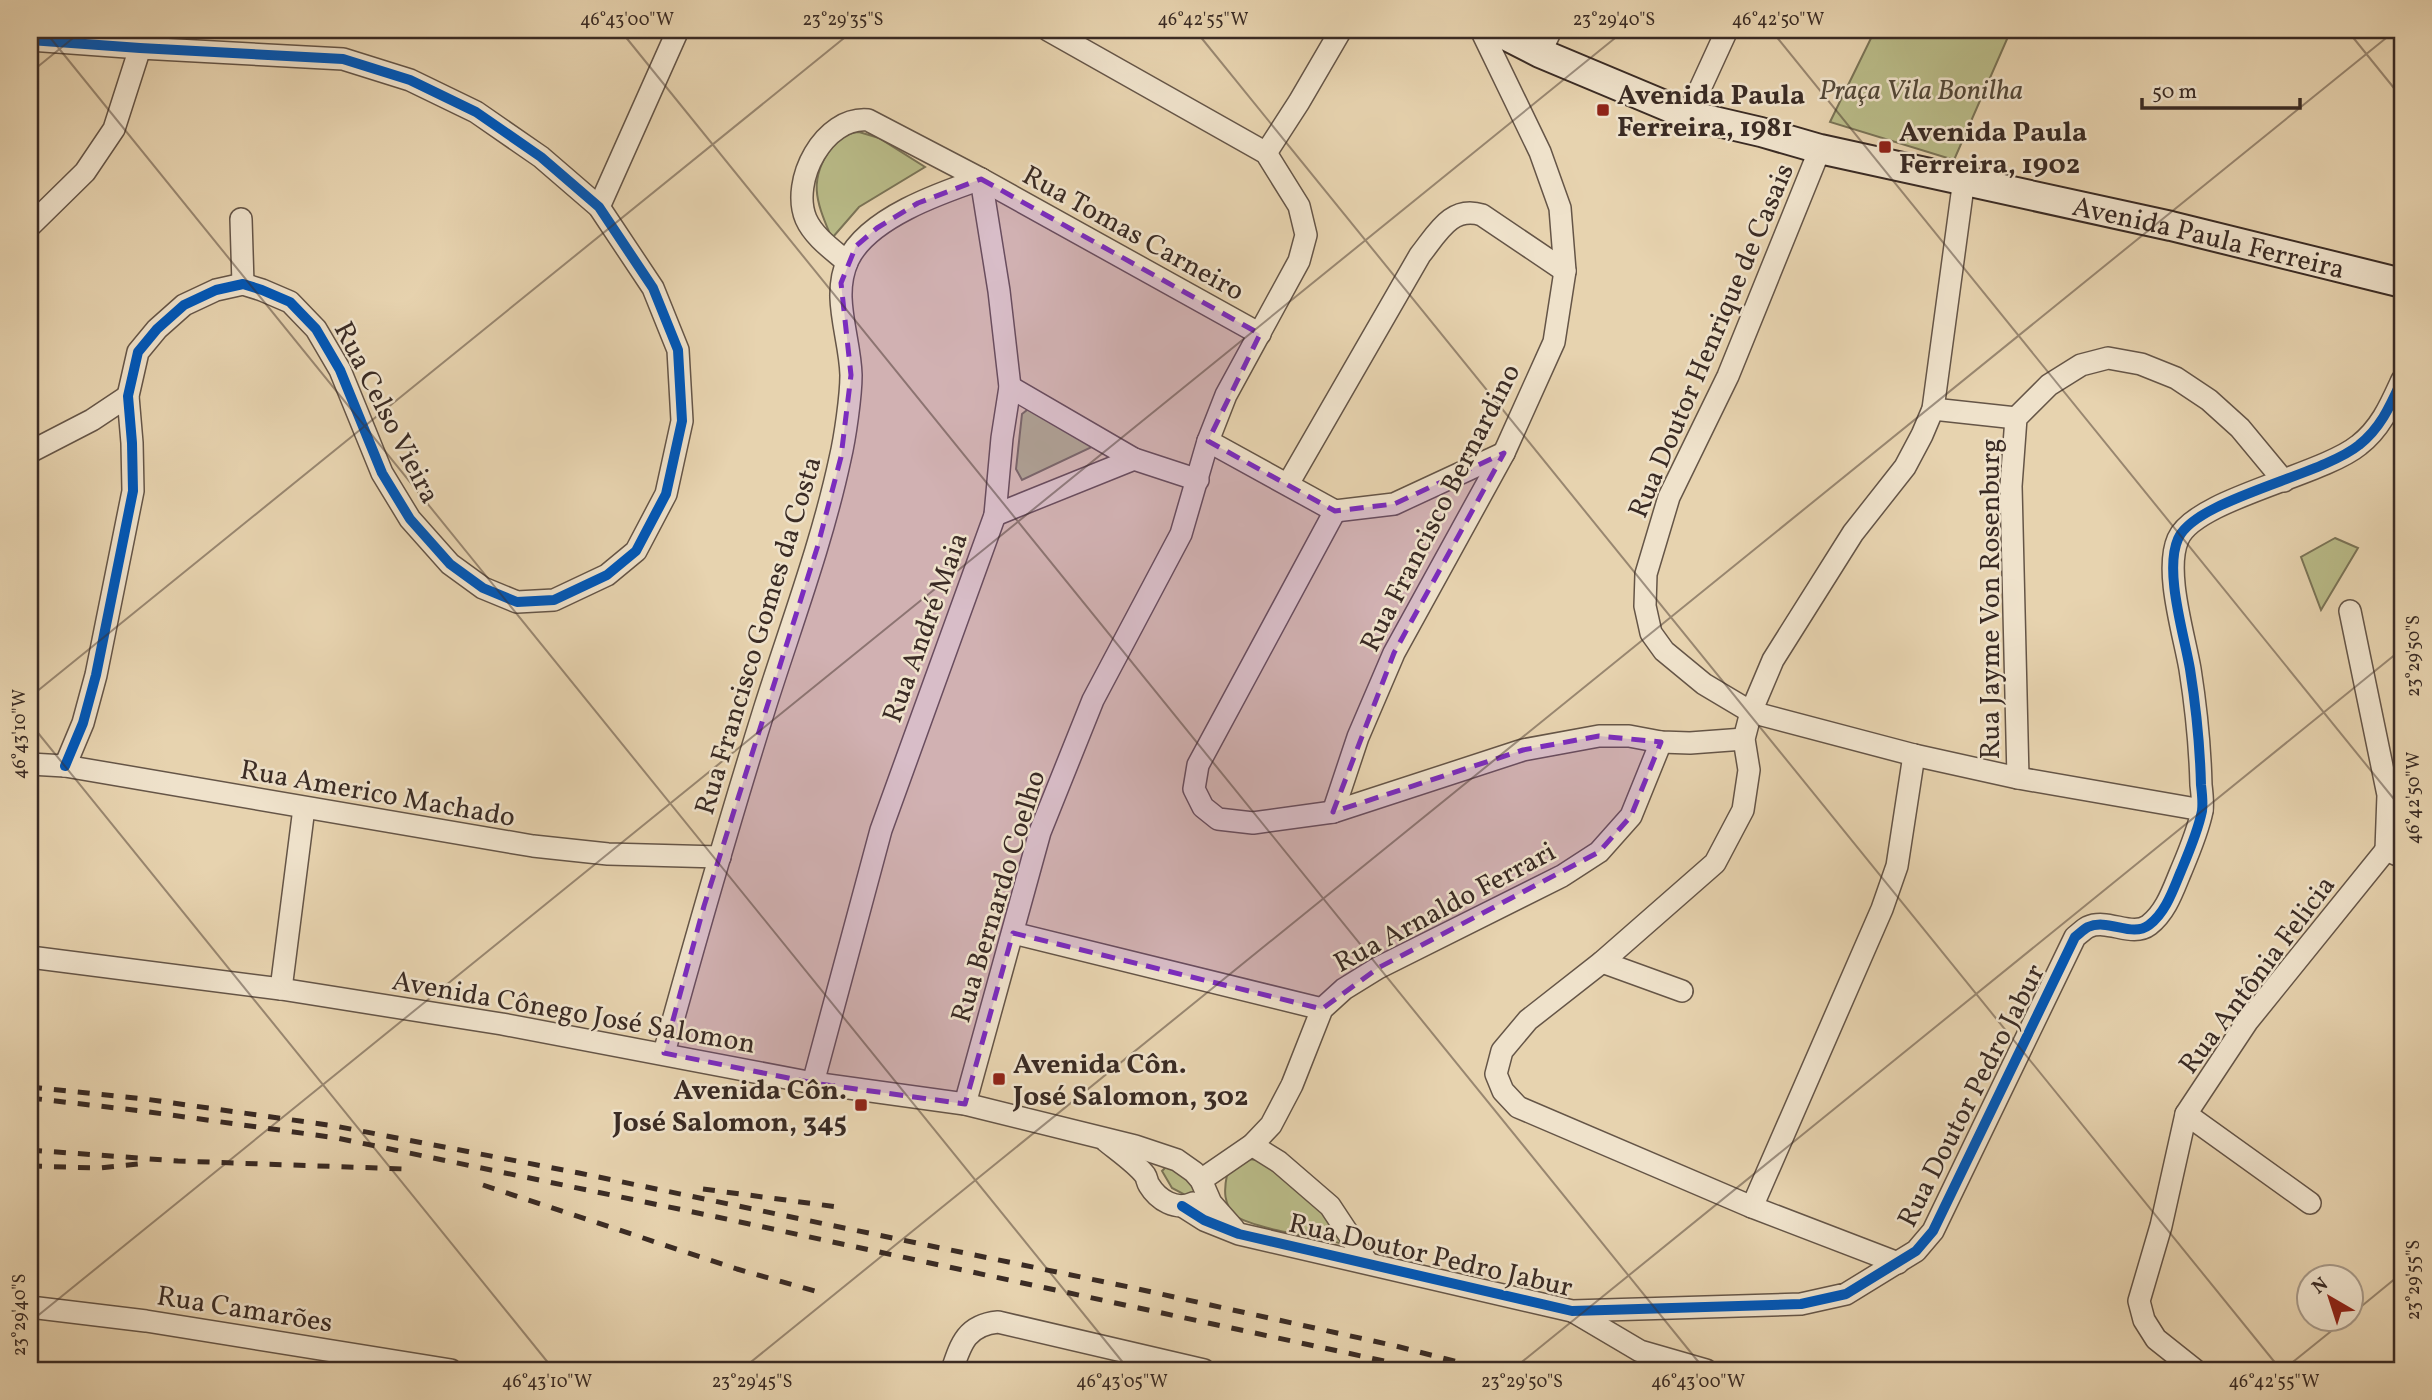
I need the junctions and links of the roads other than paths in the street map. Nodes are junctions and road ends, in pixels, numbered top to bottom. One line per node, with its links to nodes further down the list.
1 (678, 30): 15 (street)
2 (1048, 30): 12 (street)
3 (1341, 30): 12 (street)
4 (1481, 30): 19 (street, Rua Francisco Bernardino)
5 (1495, 30): 9 (main road, Avenida Paula Ferreira)
6 (1727, 30): 10 (street)
7 (139, 39): 8 (street, Rua Celso Vieira); 15 (street, Rua Celso Vieira); 17 (street)
8 (30, 40)
9 (1545, 41): 10 (main road, Avenida Paula Ferreira)
10 (1688, 115): 11 (main road, Avenida Paula Ferreira)
11 (1820, 149): 14 (main road, Avenida Paula Ferreira); 38 (street, Rua Doutor Henrique de Casais)
12 (1266, 153): 22 (street, Rua Bernardo Coelho)
13 (981, 179): 18 (street); 18 (street, Rua Tomas Carneiro); 22 (street, Rua Tomas Carneiro); 24 (street, Rua André Maia)
14 (1964, 179): 20 (main road, Avenida Paula Ferreira); 26 (street)
15 (599, 207): 21 (street, Rua Celso Vieira)
16 (241, 219): 21 (street)
17 (30, 226)
18 (847, 262): 49 (street, Rua Francisco Gomes da Costa)
19 (1566, 271): 30 (street, Rua Francisco Bernardino); 34 (street)
20 (2402, 283)
21 (243, 284): 25 (street)
22 (1259, 334): 28 (street, Rua Bernardo Coelho)
23 (2402, 380): 33 (street)
24 (1010, 387): 31 (street); 36 (street, Rua André Maia)
25 (128, 397): 29 (street); 43 (street)
26 (1933, 409): 27 (street); 38 (street)
27 (2016, 418): 33 (street, Rua Jayme Von Rosenburg); 44 (street, Rua Jayme Von Rosenburg)
28 (1208, 441): 32 (street, Rua Bernardo Coelho); 34 (street)
29 (30, 452)
30 (1504, 453): 35 (street); 47 (street, Rua Francisco Bernardino)
31 (1134, 459): 32 (street); 36 (street)
32 (1198, 480): 50 (street, Rua Bernardo Coelho)
33 (2284, 481): 46 (street)
34 (1288, 484): 35 (street)
35 (1335, 511): 47 (street)
36 (995, 515): 57 (street, Rua André Maia)
37 (2350, 611): 48 (street)
38 (1751, 712): 39 (street); 41 (street, Rua Doutor Henrique de Casais)
39 (1744, 739): 40 (street); 52 (street)
40 (1661, 742): 47 (street); 55 (street, Rua Arnaldo Ferrari)
41 (1913, 755): 44 (street, Rua Doutor Henrique de Casais); 67 (street)
42 (30, 764): 43 (street, Rua Americo Machado)
43 (65, 766): 45 (street, Rua Americo Machado)
44 (2018, 778): 46 (street, Rua Doutor Henrique de Casais)
45 (304, 808): 49 (street, Rua Americo Machado); 53 (street)
46 (2202, 810): 70 (street, Rua Doutor Pedro Jabur)
47 (1333, 812)
48 (2394, 854): 59 (street, Rua Antônia Felicia)
49 (720, 857): 56 (street, Rua Francisco Gomes da Costa)
50 (1013, 933): 55 (street); 58 (street, Rua Bernardo Coelho)
51 (30, 957): 53 (street, Avenida Cônego José Salomon)
52 (1602, 961): 54 (street); 67 (street)
53 (281, 989): 56 (street, Avenida Cônego José Salomon)
54 (1682, 992)
55 (1322, 1009): 61 (street, Rua Arnaldo Ferrari)
56 (664, 1053): 57 (street, Avenida Cônego José Salomon)
57 (813, 1083): 58 (street, Avenida Cônego José Salomon)
58 (965, 1104): 60 (street, Avenida Cônego José Salomon)
59 (2186, 1114): 65 (street); 77 (street, Rua Antônia Felicia)
60 (1104, 1140): 62 (street, Avenida Cônego José Salomon); 63 (street, Avenida Cônego José Salomon)
61 (1252, 1145): 64 (street, Rua Arnaldo Ferrari); 69 (street, Rua Doutor Pedro Jabur)
62 (1168, 1157): 63 (street); 64 (street)
63 (1146, 1175): 66 (street)
64 (1202, 1184): 66 (street); 68 (street)
65 (2310, 1203)
66 (1182, 1206): 68 (street, Rua Doutor Pedro Jabur)
67 (1752, 1207): 70 (street)
68 (1239, 1234): 69 (street, Rua Doutor Pedro Jabur)
69 (1367, 1262): 72 (street, Rua Doutor Pedro Jabur)
70 (1898, 1263): 72 (street, Rua Doutor Pedro Jabur)
71 (30, 1307): 73 (street, Rua Camarões)
72 (1572, 1311): 76 (street)
73 (451, 1370)
74 (952, 1370): 75 (street)
75 (1204, 1370)
76 (1706, 1370)
77 (2195, 1370)

